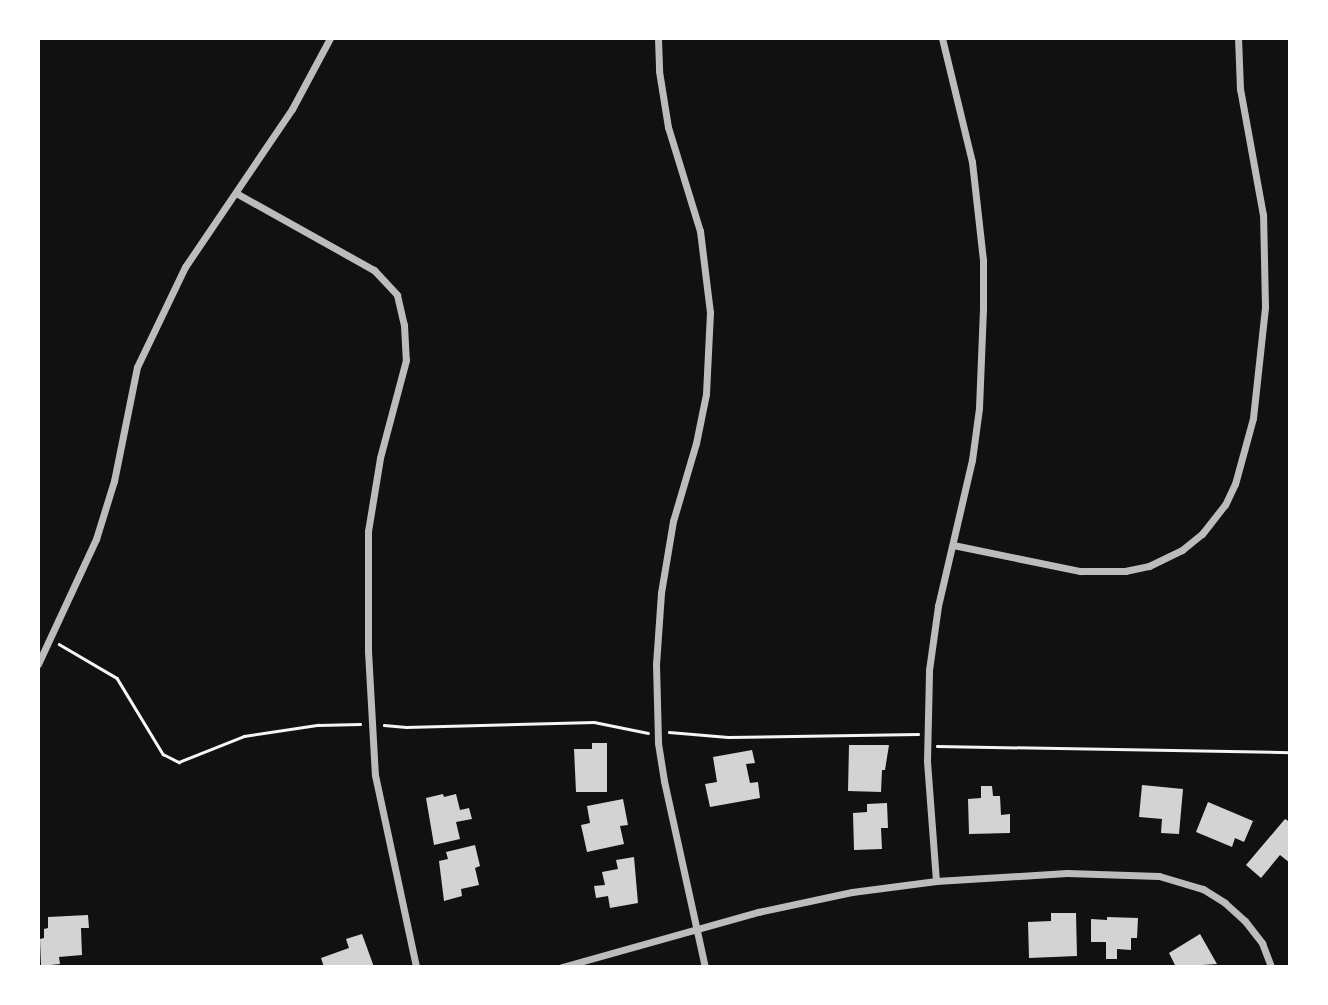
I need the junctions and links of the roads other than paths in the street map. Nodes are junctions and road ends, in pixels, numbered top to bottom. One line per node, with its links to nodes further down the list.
1 (330, 38): 5 (street)
2 (658, 38): 9 (street)
3 (942, 38): 6 (street)
4 (1238, 38): 6 (street)
5 (236, 193): 7 (street); 10 (street)
6 (953, 545): 8 (street)
7 (38, 664)
8 (936, 881): 9 (street); 13 (street)
9 (695, 928): 11 (street); 12 (street)
10 (416, 967)
11 (562, 967)
12 (705, 967)
13 (1272, 967)

